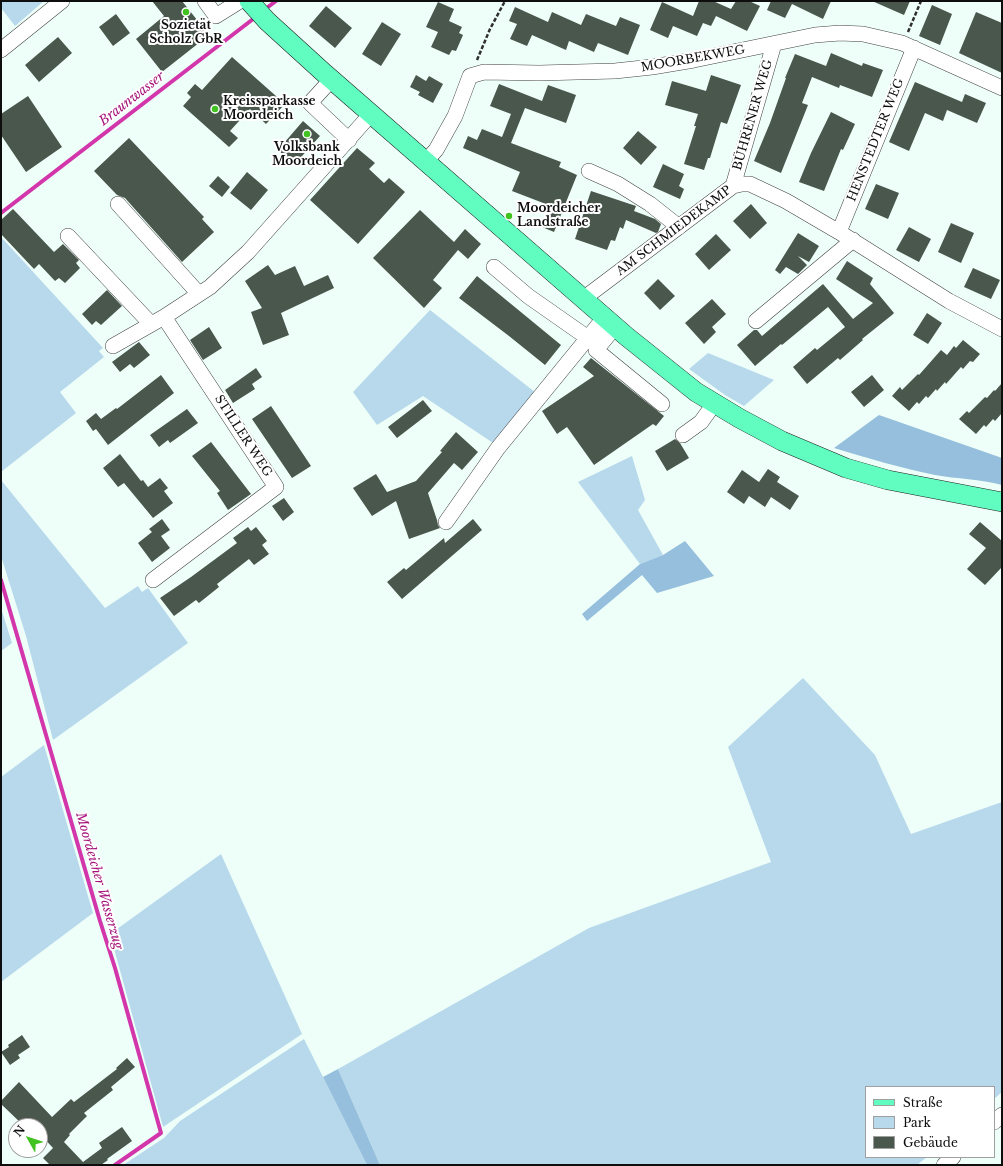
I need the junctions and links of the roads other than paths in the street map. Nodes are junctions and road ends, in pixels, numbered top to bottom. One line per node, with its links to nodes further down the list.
1 (62, 1): 6 (street)
2 (205, 1): 3 (street)
3 (247, 2): 7 (main road)
4 (774, 44): 5 (street, MOORBEKWEG); 11 (street, MOORBEKWEG); 13 (street, BÜHRENER WEG)
5 (908, 45): 8 (street, MOORBEKWEG); 16 (street, HENSTEDTER WEG)
6 (1, 50)
7 (331, 80): 9 (main road); 10 (street)
8 (1002, 88)
9 (371, 114): 10 (street); 11 (main road)
10 (349, 140): 20 (street)
11 (425, 162): 21 (main road)
12 (589, 171): 15 (street)
13 (733, 186): 15 (street, AM SCHMIEDEKAMP); 16 (street, AM SCHMIEDEKAMP)
14 (118, 204): 20 (street)
15 (679, 227): 21 (street, AM SCHMIEDEKAMP)
16 (839, 232): 18 (street, AM SCHMIEDEKAMP)
17 (68, 236): 25 (street)
18 (852, 240): 23 (street); 26 (street, AM SCHMIEDEKAMP)
19 (494, 267): 27 (street)
20 (199, 294): 22 (street)
21 (583, 299): 24 (main road)
22 (164, 317): 25 (street); 34 (street, STILLER WEG)
23 (756, 321)
24 (610, 322): 27 (street); 29 (street); 30 (main road)
25 (151, 324): 28 (street)
26 (1002, 329)
27 (588, 338): 33 (street)
28 (113, 346)
29 (662, 404)
30 (714, 404): 31 (street); 32 (main road)
31 (684, 435)
32 (1002, 502)
33 (446, 522)
34 (153, 580)
35 (953, 1158): 36 (street)
36 (944, 1165)

